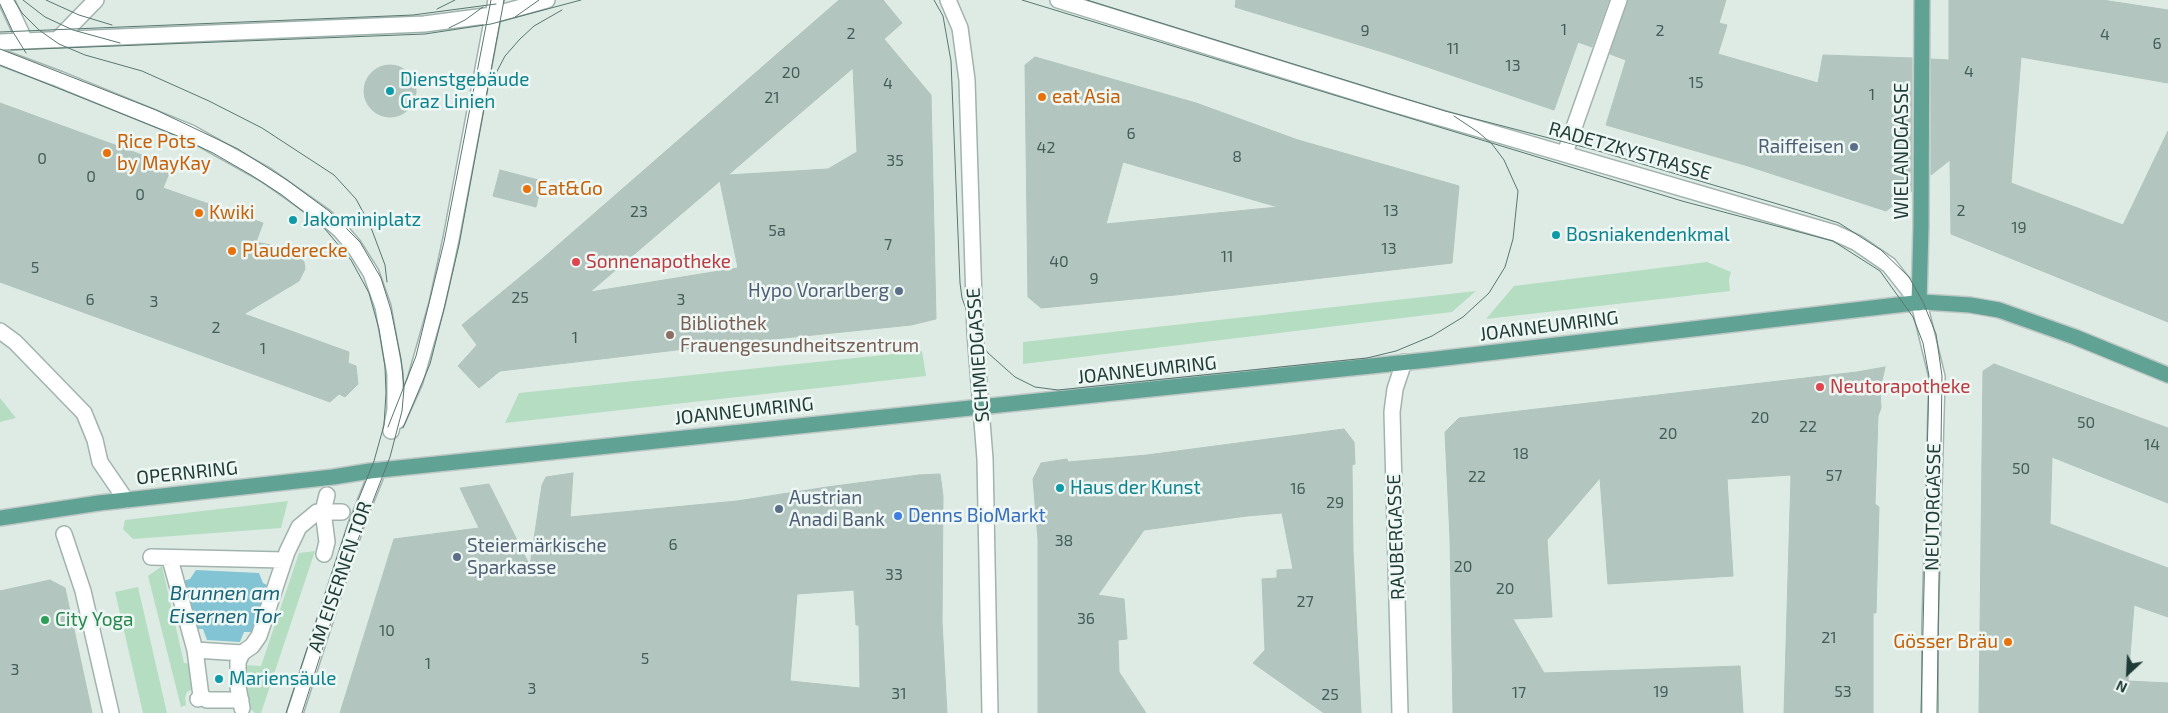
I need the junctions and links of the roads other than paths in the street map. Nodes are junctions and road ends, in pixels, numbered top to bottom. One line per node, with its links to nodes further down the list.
1 (6, 0): 11 (street)
2 (96, 0): 10 (street)
3 (496, 0): 9 (street)
4 (546, 0): 9 (street)
5 (948, 0): 19 (street, SCHMIEDGASSE)
6 (1058, 0): 14 (street, RADETZKYSTRASSE)
7 (1619, 0): 14 (street)
8 (1922, 0): 15 (main road, WIELANDGASSE)
9 (493, 15): 10 (street); 13 (street)
10 (57, 40): 11 (street)
11 (25, 41): 12 (street)
12 (0, 42)
13 (0, 57)
14 (1565, 153): 15 (street, RADETZKYSTRASSE)
15 (1919, 303): 17 (main road, JOANNEUMRING); 18 (main road); 37 (street, NEUTORGASSE)
16 (0, 331): 22 (street)
17 (1404, 362): 19 (main road, JOANNEUMRING); 36 (street, RAUBERGASSE)
18 (2168, 375)
19 (982, 407): 20 (main road, JOANNEUMRING); 35 (street, SCHMIEDGASSE)
20 (378, 470): 22 (main road, OPERNRING); 34 (street, AM EISERNEN TOR)
21 (327, 496): 23 (street, AM EISERNEN TOR)
22 (126, 500): 25 (main road, OPERNRING)
23 (323, 512): 24 (street, AM EISERNEN TOR); 27 (street, AM EISERNEN TOR); 30 (street, AM EISERNEN TOR)
24 (342, 512)
25 (0, 518)
26 (64, 534): 33 (street)
27 (324, 554)
28 (151, 557): 29 (street)
29 (170, 558): 30 (street); 31 (street)
30 (284, 560): 32 (street, AM EISERNEN TOR)
31 (195, 650): 32 (street); 32 (street)
32 (242, 653)
33 (111, 713)
34 (295, 713)
35 (990, 713)
36 (1400, 713)
37 (1930, 713)

